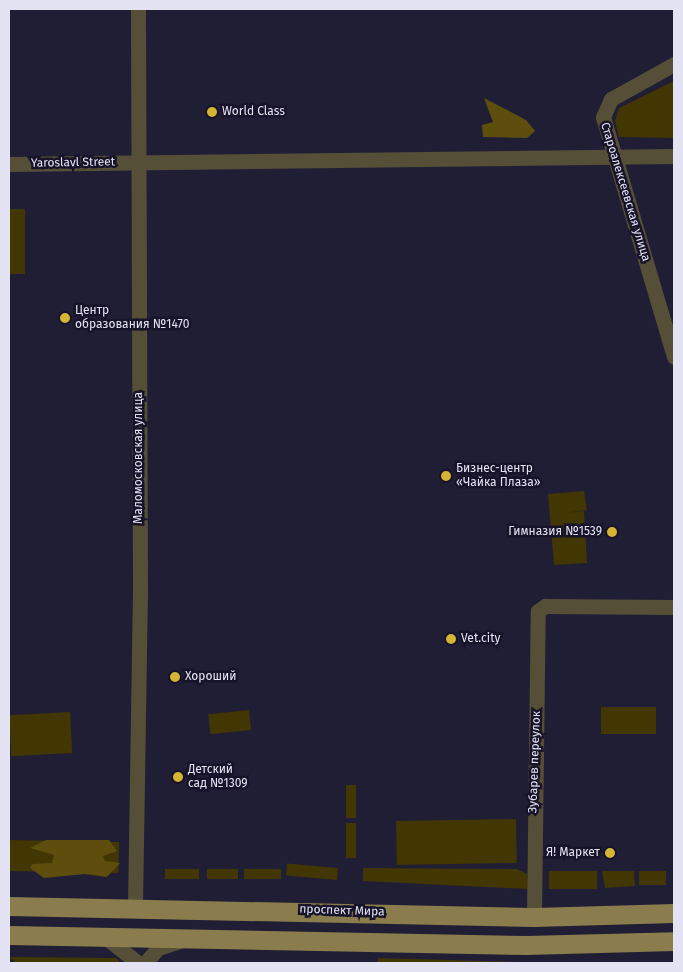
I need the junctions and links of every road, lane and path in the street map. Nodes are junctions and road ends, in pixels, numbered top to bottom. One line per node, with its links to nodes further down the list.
1 (138, 9): 5 (street, Маломосковская улица)
2 (673, 65): 4 (street, Староалексеевская улица)
3 (674, 156): 4 (street, Yaroslavl Street)
4 (613, 157): 5 (street, Yaroslavl Street); 7 (street, Староалексеевская улица)
5 (138, 162): 6 (street, Yaroslavl Street); 10 (street, Маломосковская улица)
6 (9, 164)
7 (674, 357)
8 (674, 607): 12 (street, Зубарев переулок)
9 (9, 906): 10 (main road, проспект Мира)
10 (136, 907): 12 (main road, проспект Мира)
11 (674, 913): 12 (main road, проспект Мира)
12 (534, 917)
13 (9, 935): 14 (main road)
14 (104, 936): 15 (main road); 17 (street)
15 (198, 937): 16 (main road); 18 (street)
16 (674, 941)
17 (138, 963)
18 (144, 963)

